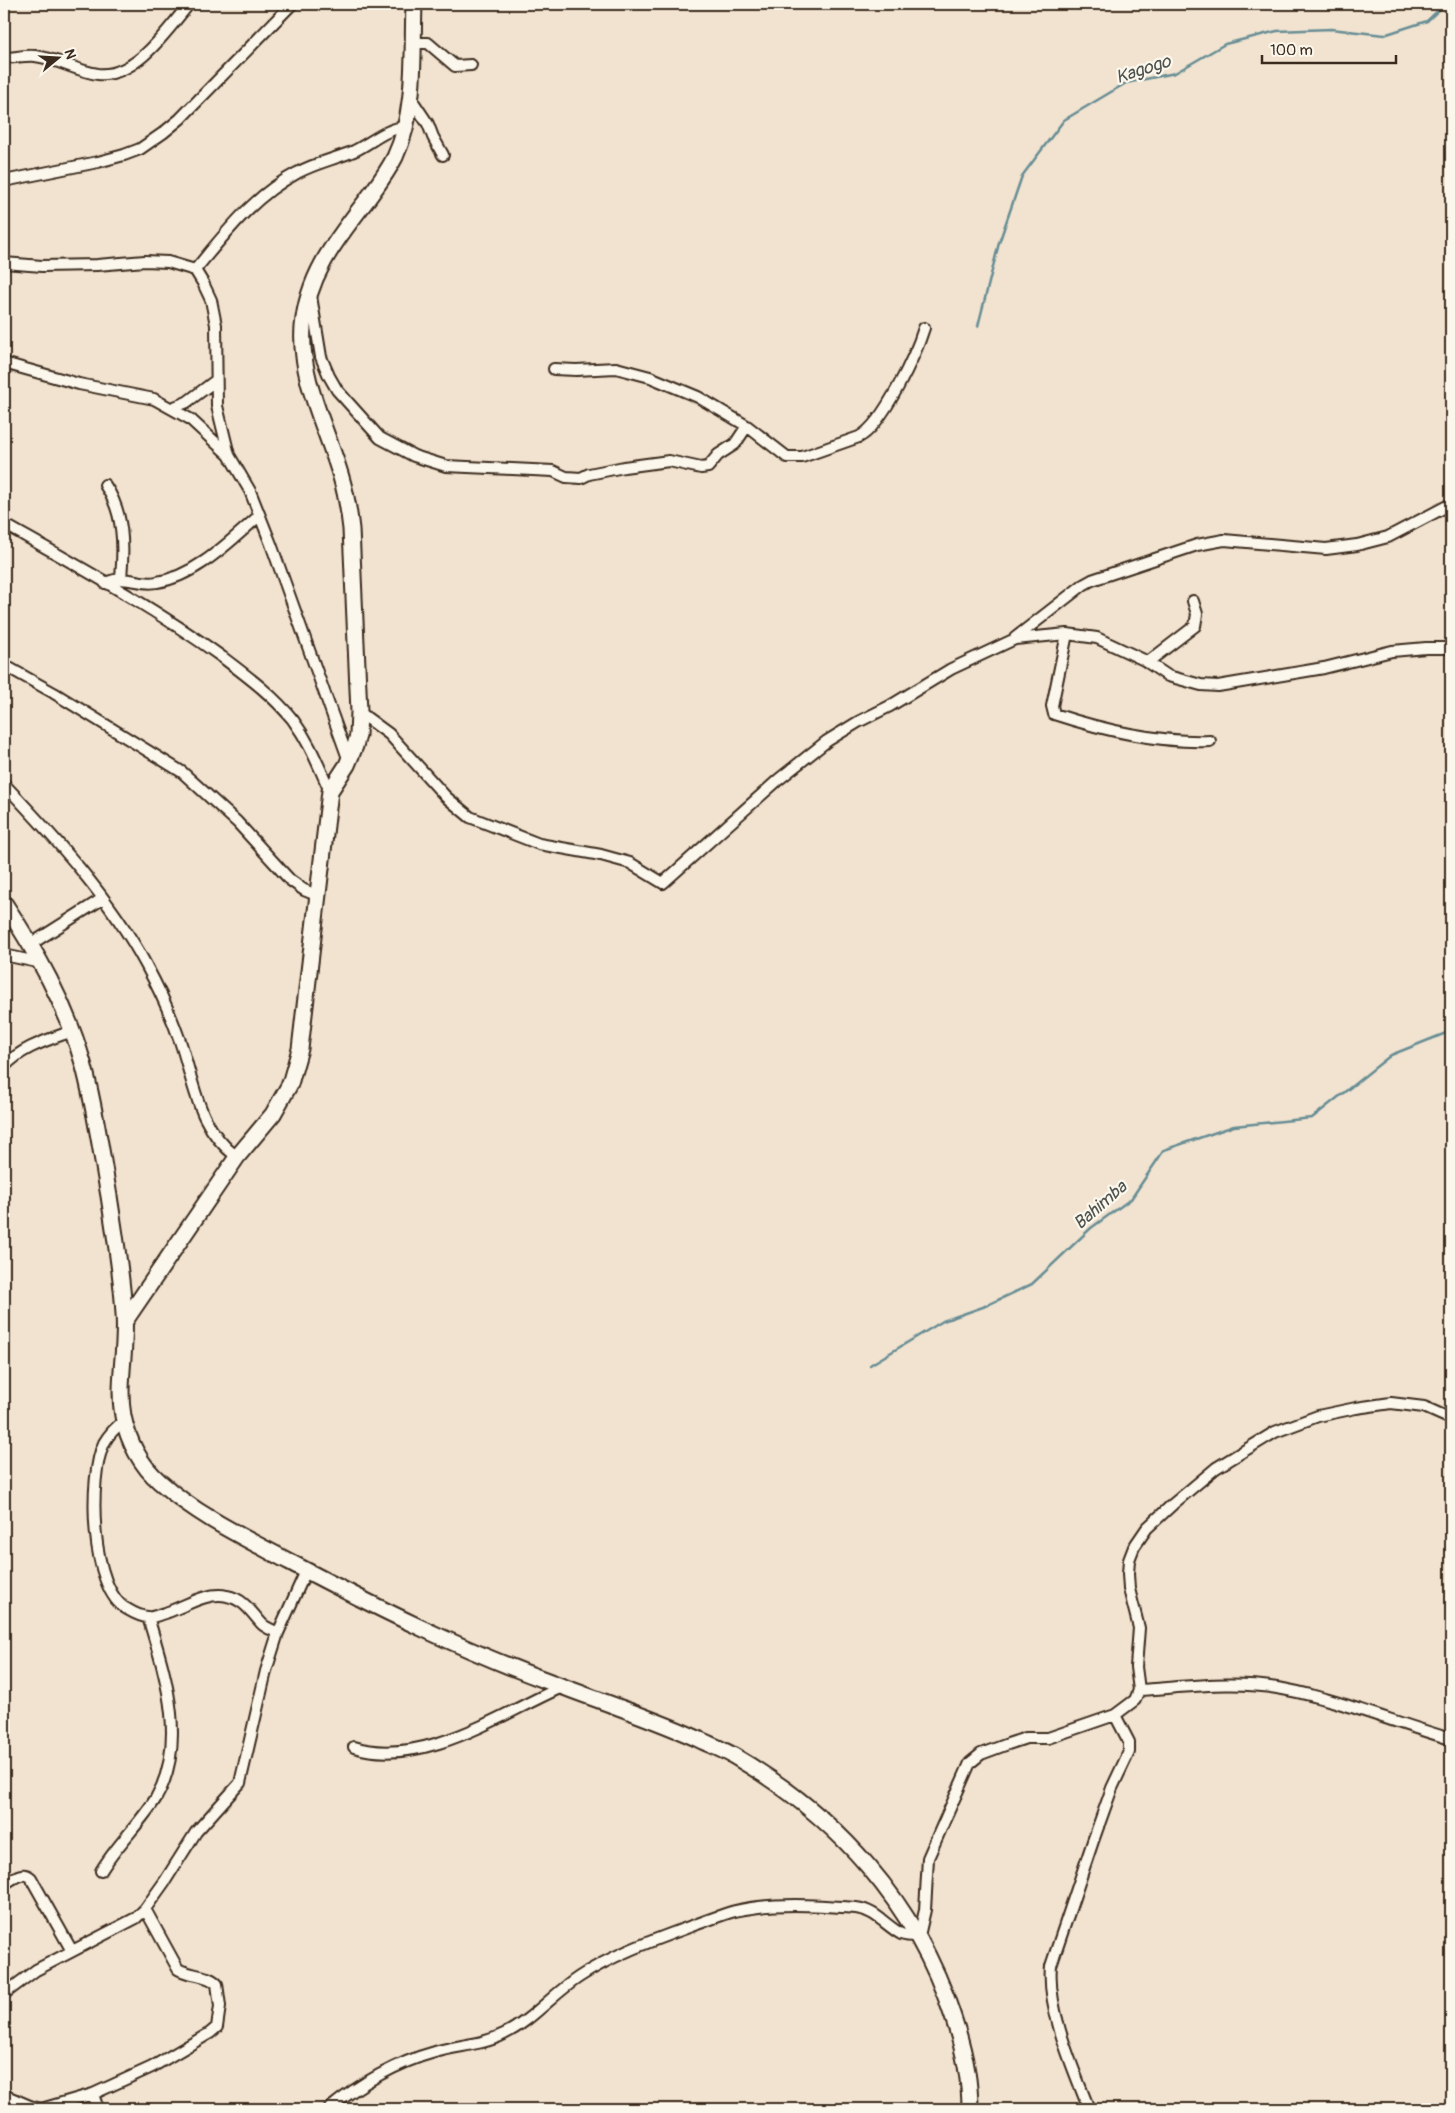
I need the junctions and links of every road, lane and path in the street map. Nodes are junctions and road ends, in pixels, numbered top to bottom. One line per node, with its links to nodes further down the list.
1 (189, 4): 5 (street)
2 (292, 4): 10 (street)
3 (414, 4): 4 (highway)
4 (412, 43): 6 (street); 7 (highway)
5 (4, 58)
6 (471, 65)
7 (410, 97): 8 (highway); 9 (street)
8 (406, 127): 12 (street); 13 (highway)
9 (443, 155)
10 (4, 181)
11 (4, 263): 12 (street)
12 (195, 270): 17 (street)
13 (310, 290): 19 (street); 33 (highway)
14 (924, 328): 19 (street)
15 (4, 362): 18 (street)
16 (554, 369): 19 (street)
17 (216, 381): 18 (street); 20 (street)
18 (172, 408): 20 (street)
19 (747, 426)
20 (229, 455): 23 (street)
21 (104, 485): 25 (street)
22 (1451, 504): 29 (street)
23 (259, 516): 25 (street); 35 (street)
24 (4, 524): 26 (street)
25 (121, 578): 26 (street)
26 (105, 583): 37 (street)
27 (1192, 600): 31 (street)
28 (1067, 634): 29 (street); 31 (street); 34 (street)
29 (1014, 639): 33 (street)
30 (1451, 648): 31 (street)
31 (1148, 662)
32 (4, 666): 38 (street)
33 (359, 712): 35 (highway)
34 (1210, 741)
35 (349, 761): 37 (highway)
36 (4, 784): 39 (street)
37 (330, 790): 38 (highway)
38 (319, 896): 46 (highway)
39 (102, 899): 41 (street); 46 (street)
40 (4, 903): 41 (highway)
41 (31, 944): 43 (highway)
42 (4, 955): 43 (street)
43 (42, 963): 44 (highway)
44 (72, 1031): 45 (street); 47 (highway)
45 (4, 1067)
46 (237, 1157): 47 (highway)
47 (125, 1321): 49 (highway)
48 (1451, 1419): 54 (street)
49 (124, 1421): 50 (highway); 51 (street)
50 (306, 1571): 52 (street); 53 (highway)
51 (148, 1617): 52 (street); 58 (street)
52 (278, 1633): 60 (street)
53 (562, 1687): 57 (street); 61 (highway)
54 (1139, 1690): 55 (street); 56 (street)
55 (1115, 1715): 61 (street); 69 (street)
56 (1451, 1739)
57 (354, 1747)
58 (101, 1871)
59 (4, 1884): 62 (street)
60 (145, 1909): 62 (street); 64 (street)
61 (919, 1936): 67 (street); 68 (highway)
62 (72, 1951): 63 (street)
63 (4, 1994)
64 (92, 2094): 65 (street); 66 (street)
65 (4, 2095)
66 (98, 2109)
67 (329, 2109)
68 (970, 2109)
69 (1089, 2109)

